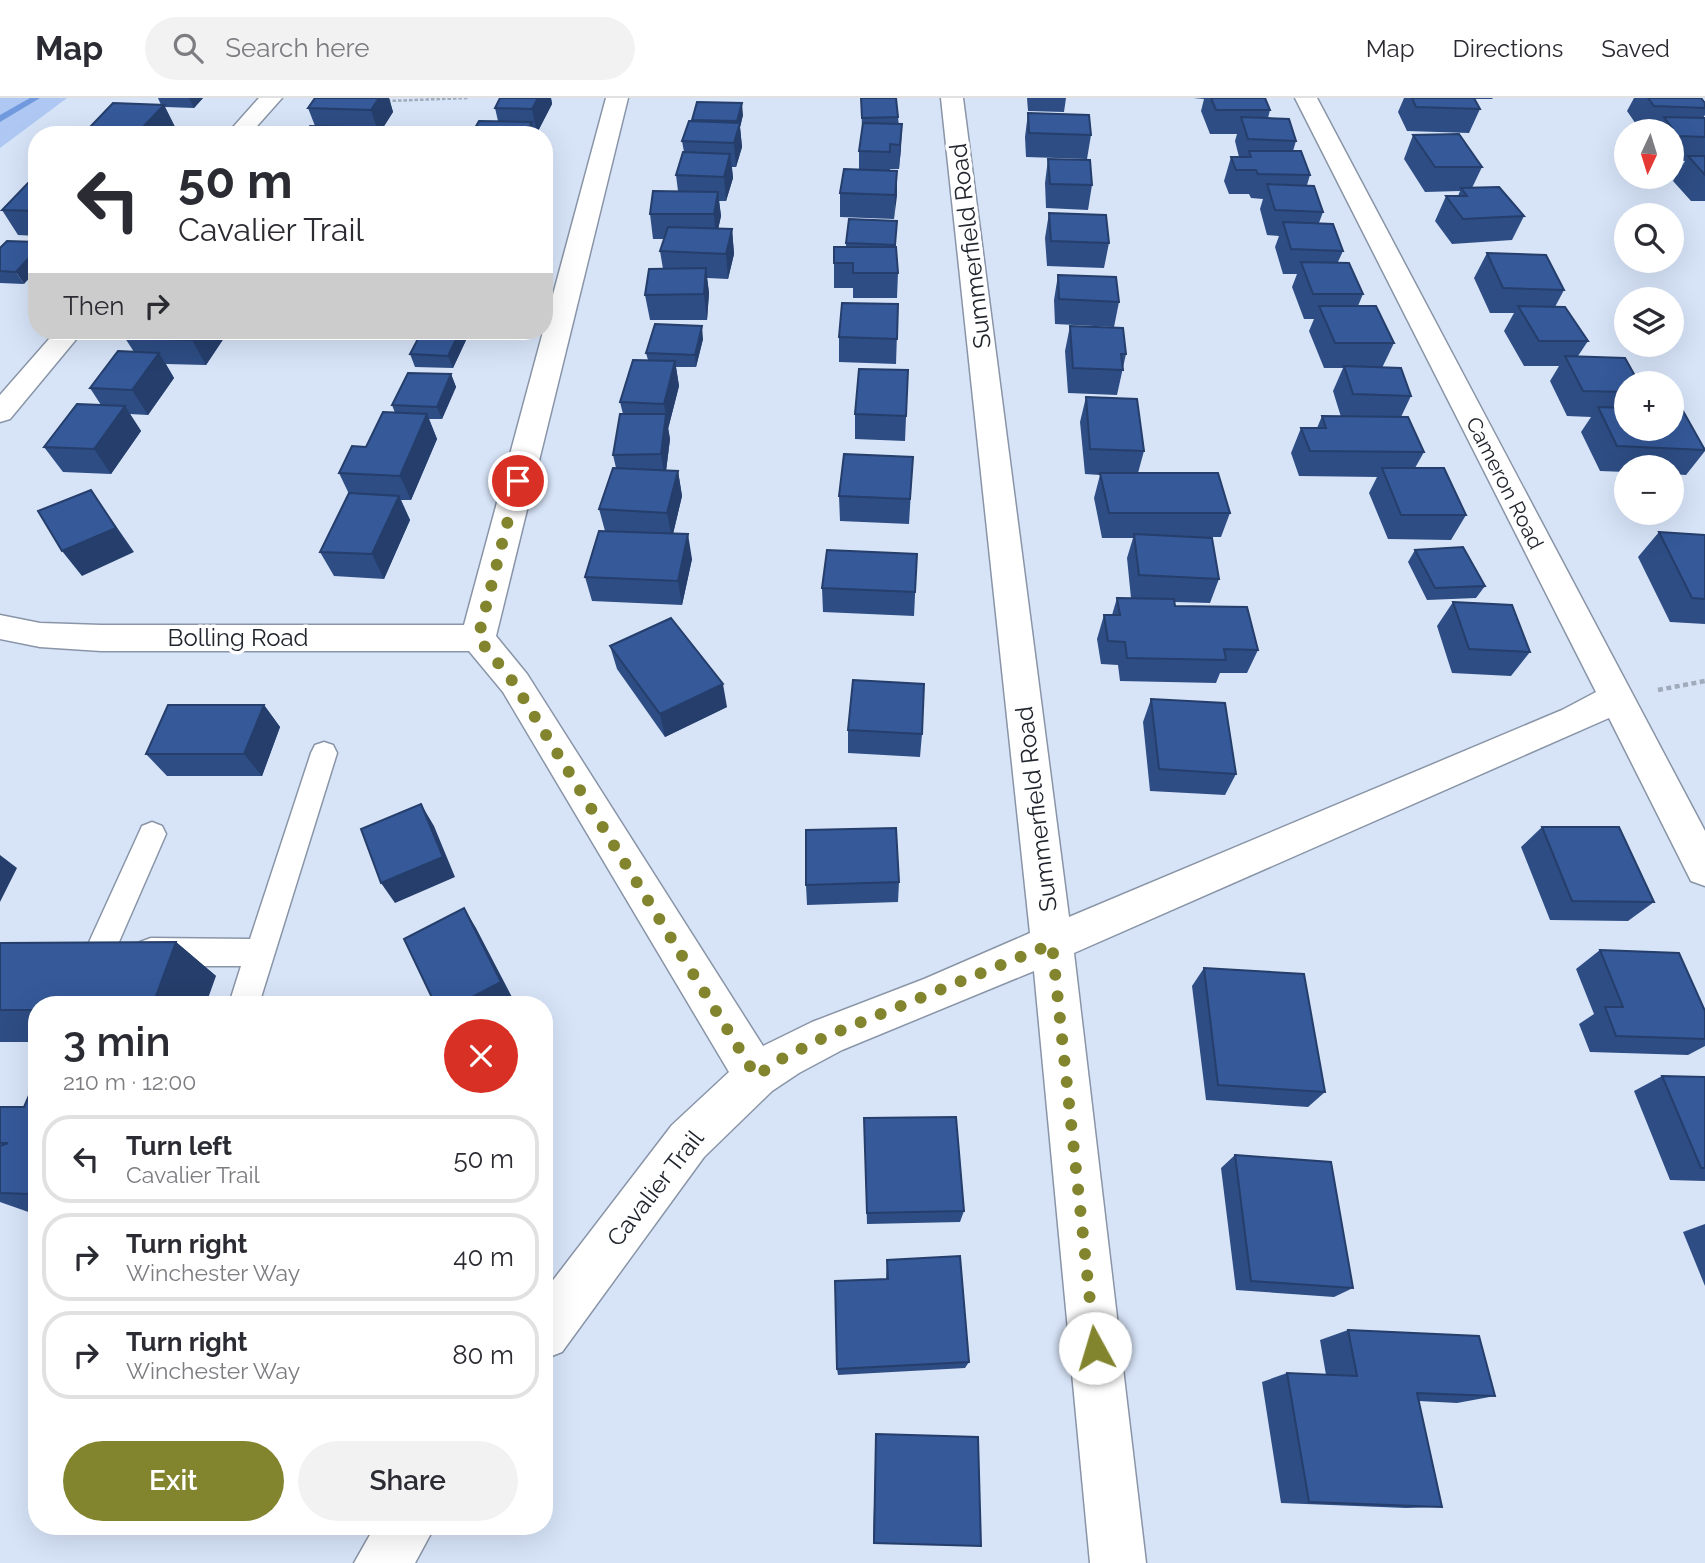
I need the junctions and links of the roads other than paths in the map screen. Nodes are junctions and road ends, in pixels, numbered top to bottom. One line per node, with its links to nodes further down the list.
1 (271, 98): 5 (street)
2 (617, 98): 9 (street)
3 (953, 98): 14 (street, Summerfield Road)
4 (1306, 98): 10 (street, Cameron Road)
5 (245, 126)
6 (62, 340): 7 (street)
7 (0, 413)
8 (0, 627): 9 (street, Bolling Road)
9 (478, 638): 17 (street)
10 (1616, 698): 13 (street, Cameron Road); 14 (street, Cavalier Trail)
11 (324, 753): 15 (lane)
12 (152, 834): 15 (lane)
13 (1705, 869)
14 (1052, 944): 17 (street, Cavalier Trail); 21 (street, Summerfield Road)
15 (260, 953): 16 (lane)
16 (247, 996)
17 (756, 1076): 18 (street, Cavalier Trail)
18 (553, 1322)
19 (402, 1535): 20 (street)
20 (382, 1563)
21 (1118, 1563)

